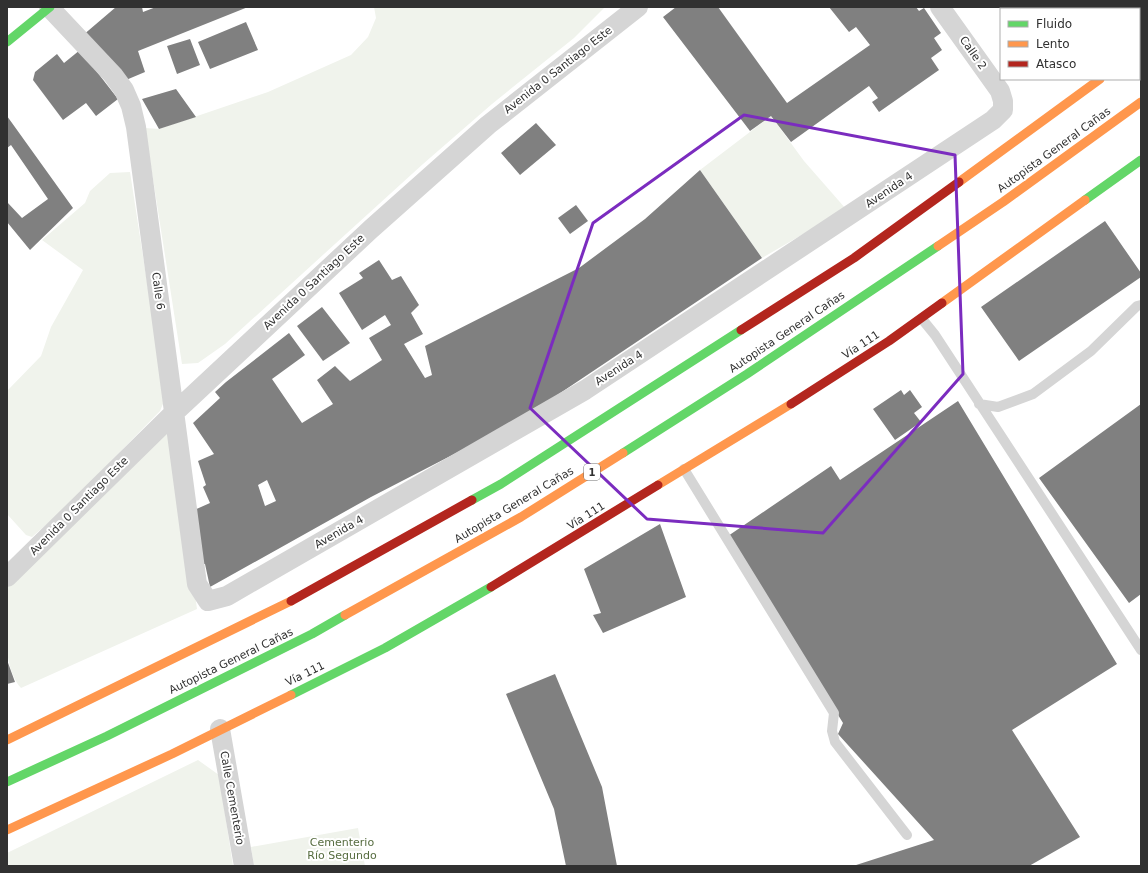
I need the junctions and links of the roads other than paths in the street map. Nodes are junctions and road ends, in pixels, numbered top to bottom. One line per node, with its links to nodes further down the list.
1 (50, 7): 4 (main road); 12 (street, Calle 6)
2 (638, 7): 12 (street, Avenida 0 Santiago Este)
3 (940, 7): 6 (street, Calle 2)
4 (7, 42)
5 (1099, 80): 18 (main road)
6 (1003, 100): 15 (street, Avenida 4)
7 (1141, 102): 19 (main road, Autopista General Cañas / 1)
8 (1141, 160): 10 (main road, Vía 111)
9 (1141, 305): 11 (lane)
10 (922, 319): 11 (lane); 13 (main road, Vía 111)
11 (979, 404): 16 (lane)
12 (175, 412): 14 (street, Avenida 0 Santiago Este); 15 (street, Calle 6)
13 (684, 469): 17 (main road, Vía 111); 21 (lane)
14 (7, 577)
15 (208, 601)
16 (1141, 650)
17 (220, 729): 20 (main road, Vía 111); 22 (street, Calle Cementerio)
18 (7, 740)
19 (7, 782)
20 (7, 830)
21 (907, 835)
22 (244, 866)

